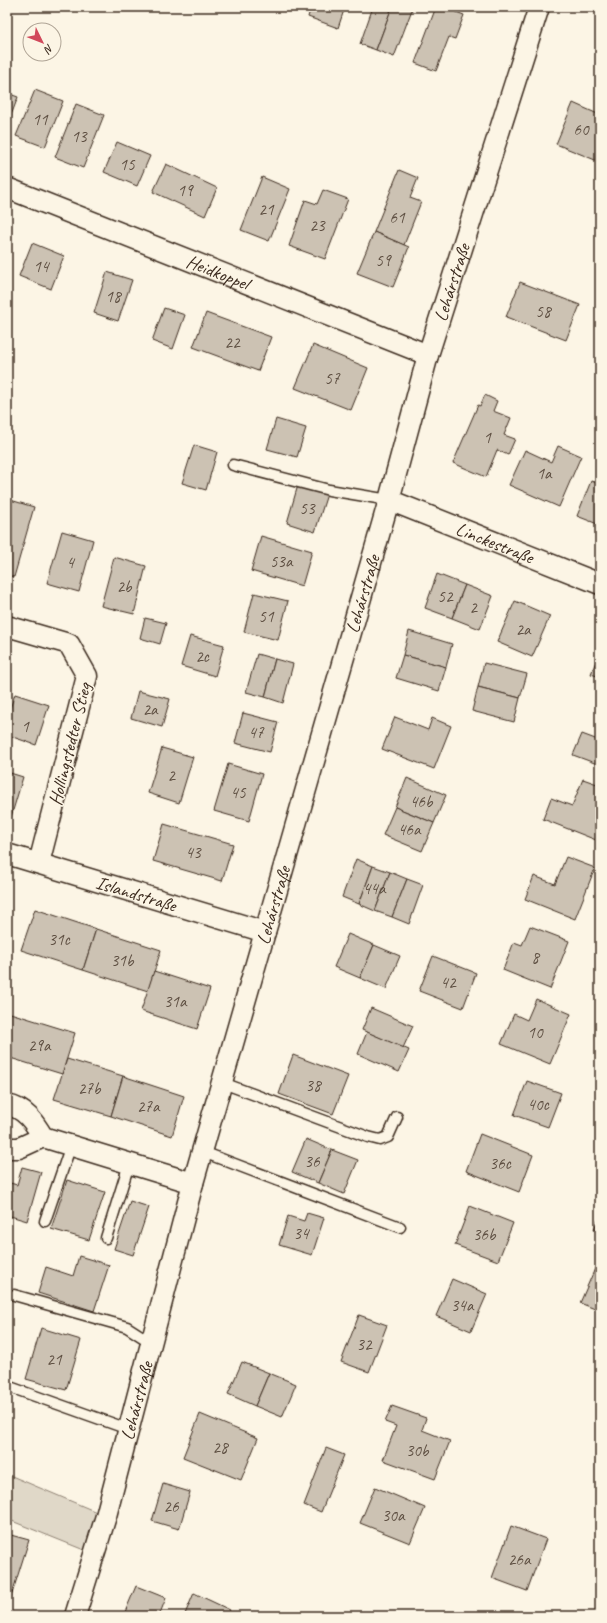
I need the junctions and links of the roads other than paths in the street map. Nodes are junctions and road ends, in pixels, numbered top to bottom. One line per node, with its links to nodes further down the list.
1 (539, 7): 3 (street, Lehárstraße)
2 (7, 188): 3 (street, Heidkoppel)
3 (428, 355): 5 (street, Lehárstraße)
4 (233, 465): 5 (lane)
5 (389, 500): 6 (street, Linckestraße); 10 (street, Lehárstraße)
6 (600, 584)
7 (7, 626): 9 (street, Hollingstedter Stieg)
8 (7, 854): 9 (street, Islandstraße)
9 (39, 863): 10 (street, Islandstraße)
10 (265, 932): 11 (street, Lehárstraße)
11 (223, 1083): 13 (lane); 17 (street, Lehárstraße)
12 (7, 1105): 14 (street)
13 (398, 1117)
14 (43, 1137): 15 (street); 16 (street)
15 (71, 1145): 18 (street); 20 (lane)
16 (7, 1148)
17 (203, 1152): 19 (street, Lehárstraße); 21 (lane)
18 (130, 1164): 19 (street); 22 (lane)
19 (193, 1183): 24 (street, Lehárstraße)
20 (45, 1222)
21 (400, 1227)
22 (106, 1238)
23 (14, 1295): 24 (lane)
24 (152, 1343): 26 (street, Lehárstraße)
25 (7, 1386): 26 (lane)
26 (128, 1429): 27 (street, Lehárstraße)
27 (75, 1616)

